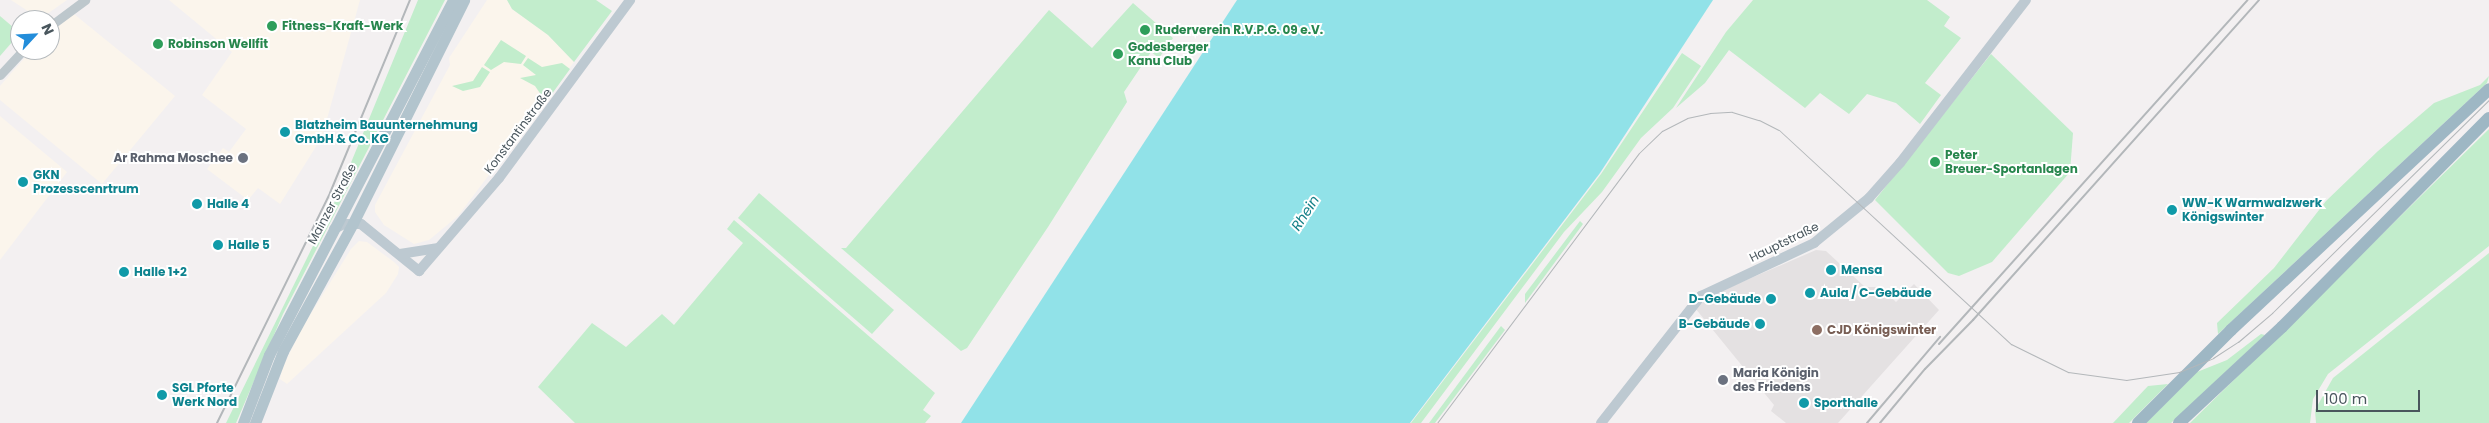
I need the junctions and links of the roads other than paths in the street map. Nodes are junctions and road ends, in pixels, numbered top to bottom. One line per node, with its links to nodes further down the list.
1 (85, 0): 6 (street)
2 (453, 0): 11 (main road, Mainzer Straße)
3 (464, 0): 12 (main road)
4 (630, 0): 14 (main road, Konstantinstraße)
5 (2026, 0): 18 (main road, Hauptstraße)
6 (60, 19)
7 (14, 60): 8 (street)
8 (0, 75)
9 (2489, 90): 19 (highway)
10 (2489, 118): 20 (highway)
11 (353, 195): 12 (main road); 13 (main road, Mainzer Straße)
12 (357, 220): 13 (main road); 15 (main road); 17 (main road)
13 (334, 229): 16 (main road, Mainzer Straße)
14 (439, 248): 15 (main road); 15 (main road, Konstantinstraße)
15 (400, 254)
16 (243, 423)
17 (255, 423)
18 (1602, 423)
19 (2138, 423)
20 (2179, 423)

